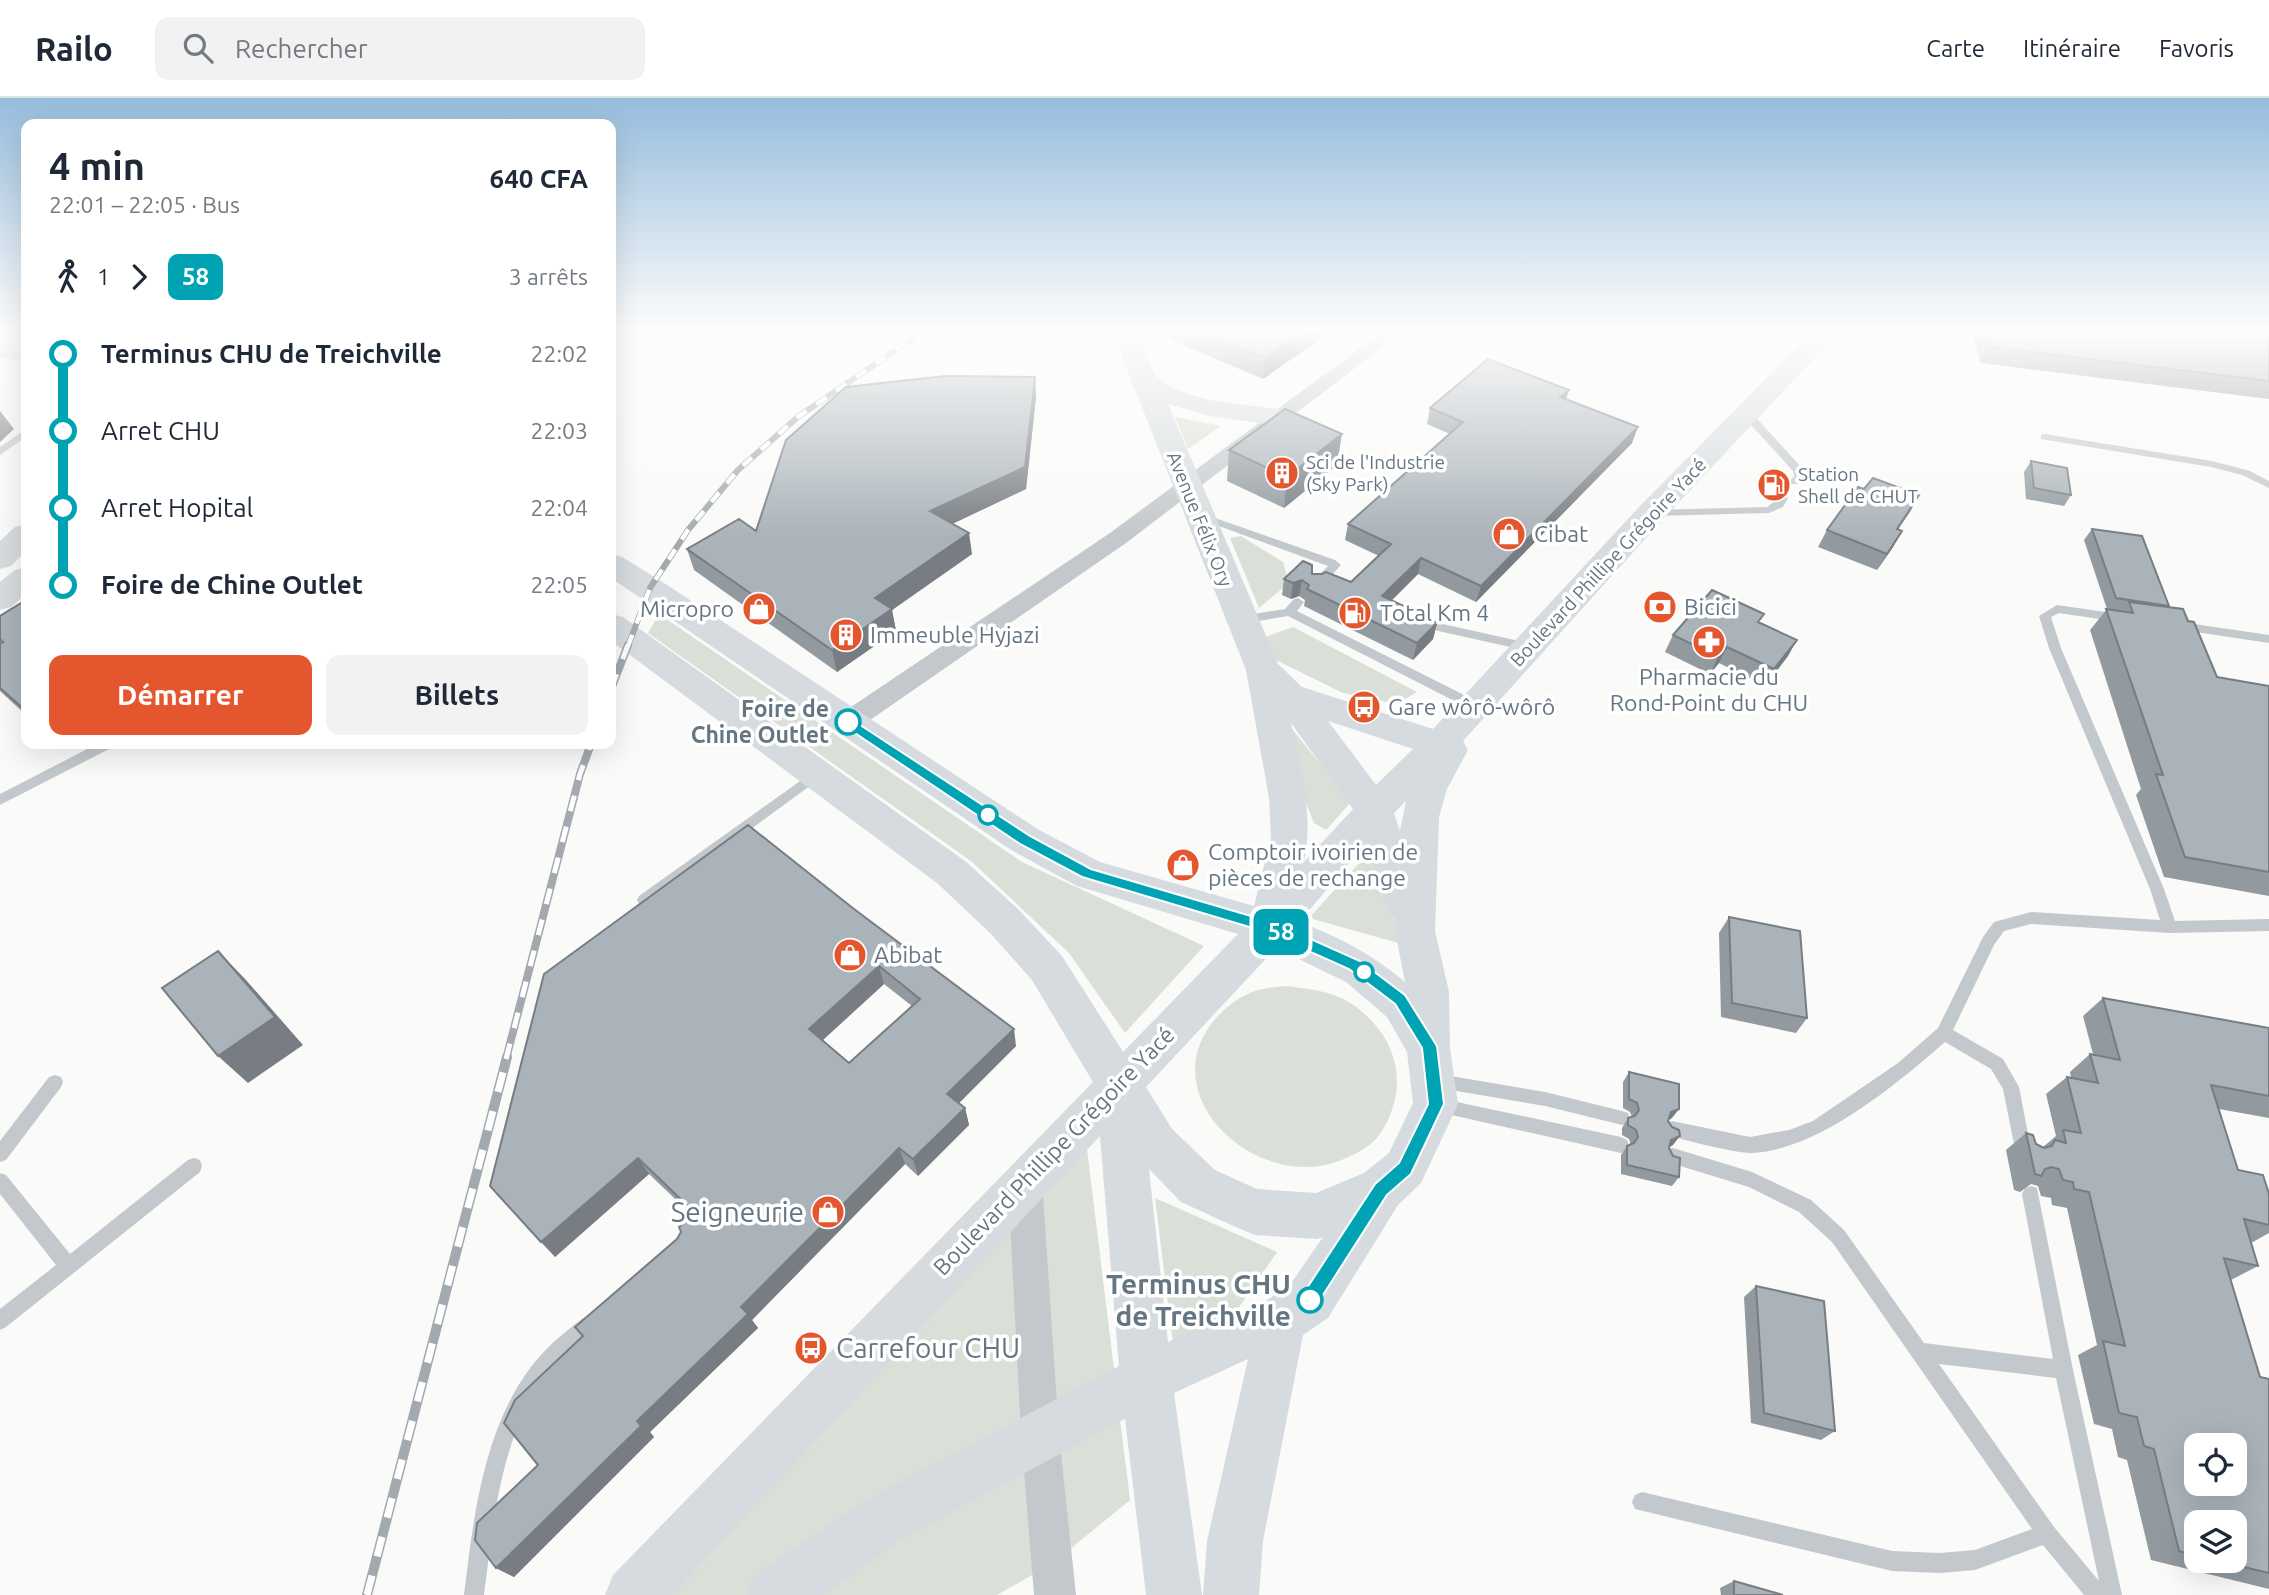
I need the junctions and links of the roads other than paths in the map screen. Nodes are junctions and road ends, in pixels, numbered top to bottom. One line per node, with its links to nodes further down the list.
1 (1151, 399): 13 (main road, Avenue Félix Ory)
2 (1177, 399): 6 (main road)
3 (1305, 399): 6 (street)
4 (1761, 399): 5 (main road, Boulevard Phillipe Grégoire Yacé)
5 (1747, 414): 10 (lane); 14 (main road, Boulevard Phillipe Grégoire Yacé)
6 (1280, 418): 13 (street)
7 (21, 436): 9 (lane)
8 (2045, 437): 11 (lane)
9 (0, 452)
10 (1794, 482)
11 (2269, 485)
12 (1783, 498): 14 (lane)
13 (1192, 501): 19 (lane); 21 (main road, Avenue Félix Ory); 31 (street)
14 (1651, 513): 27 (main road, Boulevard Phillipe Grégoire Yacé)
15 (21, 539): 16 (main road)
16 (0, 559)
17 (616, 567): 31 (main road)
18 (21, 581): 20 (main road)
19 (1316, 585)
20 (0, 599)
21 (1241, 620): 28 (main road, Avenue Félix Ory); 30 (lane)
22 (2136, 620): 40 (lane)
23 (2163, 624): 26 (lane)
24 (1410, 628): 27 (lane)
25 (616, 629): 34 (main road)
26 (2269, 639)
27 (1528, 647): 30 (main road, Boulevard Phillipe Grégoire Yacé)
28 (1263, 670): 29 (main road, Avenue Félix Ory); 39 (main road, Avenue Félix Ory)
29 (1290, 696): 32 (main road); 36 (main road, Avenue Félix Ory)
30 (1475, 706): 32 (main road, Boulevard Phillipe Grégoire Yacé); 41 (main road, Boulevard Phillipe Grégoire Yacé)
31 (848, 722): 39 (main road)
32 (1440, 744): 36 (main road, Boulevard Phillipe Grégoire Yacé)
33 (98, 749): 35 (lane)
34 (817, 774): 37 (lane); 45 (main road)
35 (0, 800)
36 (1374, 810): 39 (main road, Boulevard Phillipe Grégoire Yacé); 41 (main road, Avenue Félix Ory)
37 (644, 900)
38 (2269, 925): 40 (lane)
39 (1270, 927): 43 (main road); 45 (main road, Boulevard Phillipe Grégoire Yacé)
40 (2170, 927): 42 (lane)
41 (1415, 931): 43 (main road, Boulevard Phillipe Grégoire Yacé)
42 (1944, 1033): 47 (lane); 50 (lane)
43 (1433, 1077): 46 (lane); 48 (lane); 55 (main road)
44 (55, 1082): 49 (lane)
45 (1119, 1083): 54 (main road, Boulevard Phillipe Grégoire Yacé); 55 (main road); 63 (main road)
46 (1622, 1118)
47 (1672, 1129)
48 (1621, 1145)
49 (0, 1154)
50 (2024, 1154)
51 (1673, 1156): 61 (lane)
52 (194, 1166): 57 (lane)
53 (0, 1181): 57 (lane)
54 (1025, 1181): 64 (street); 68 (main road, Boulevard Phillipe Grégoire Yacé)
55 (1381, 1189): 60 (main road)
56 (2031, 1194): 62 (lane)
57 (68, 1266): 59 (lane)
58 (609, 1307): 67 (lane)
59 (0, 1321)
60 (1281, 1321): 63 (main road); 72 (main road)
61 (1919, 1352): 62 (lane); 66 (lane)
62 (2064, 1370): 74 (lane)
63 (1146, 1380): 64 (main road); 71 (main road)
64 (1040, 1434): 69 (main road); 70 (street)
65 (1642, 1502): 66 (lane)
66 (2048, 1534): 73 (lane)
67 (474, 1595)
68 (633, 1595)
69 (775, 1595)
70 (1055, 1595)
71 (1174, 1595)
72 (1231, 1595)
73 (2097, 1595)
74 (2112, 1595)

